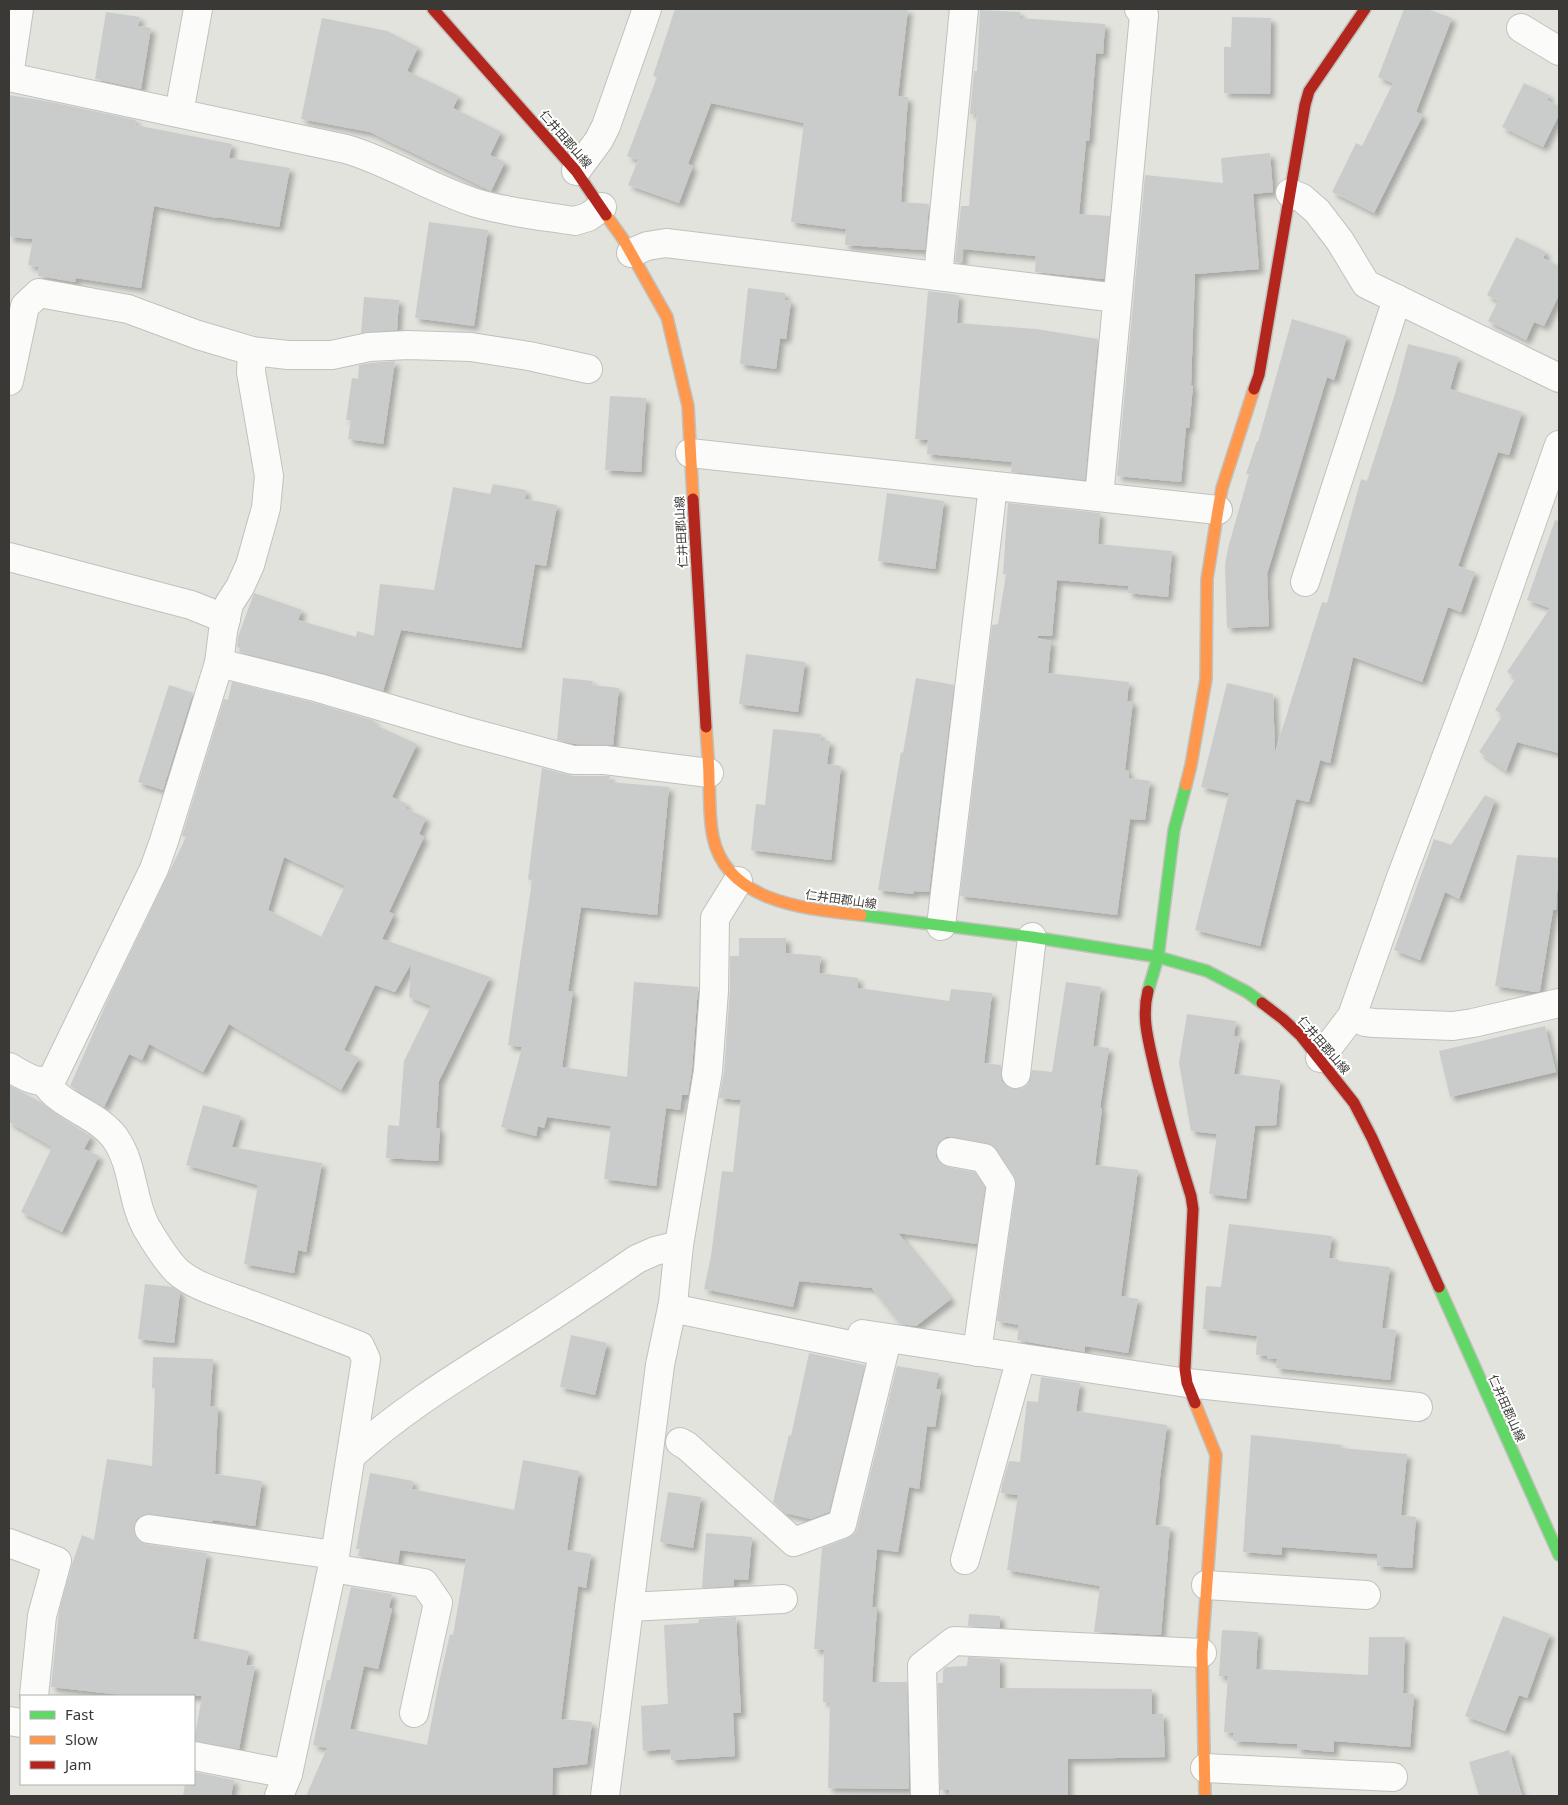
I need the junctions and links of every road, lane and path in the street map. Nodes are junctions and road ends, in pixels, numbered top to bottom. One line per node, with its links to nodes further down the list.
1 (20, 9): 10 (street)
2 (198, 9): 11 (street)
3 (433, 9): 12 (main road, 仁井田郡山線)
4 (647, 9): 12 (street)
5 (964, 9): 16 (street)
6 (1139, 9): 17 (street)
7 (1365, 9): 13 (main road)
8 (1521, 28): 9 (street)
9 (1559, 51)
10 (9, 77): 11 (street)
11 (179, 113): 14 (street)
12 (576, 171): 14 (main road, 仁井田郡山線)
13 (1290, 193): 18 (street); 27 (main road)
14 (602, 207): 15 (main road, 仁井田郡山線)
15 (631, 253): 16 (street); 24 (main road, 仁井田郡山線)
16 (938, 276): 17 (street)
17 (1117, 298): 26 (street)
18 (1397, 299): 21 (street); 29 (street)
19 (252, 352): 20 (street); 22 (street); 30 (street)
20 (588, 369)
21 (1559, 378)
22 (9, 381)
23 (1559, 445): 38 (street)
24 (690, 453): 25 (street); 32 (main road, 仁井田郡山線)
25 (993, 486): 26 (street); 34 (street)
26 (1099, 497): 27 (street)
27 (1218, 510): 36 (main road)
28 (9, 557): 30 (street)
29 (1305, 582)
30 (226, 619): 31 (street)
31 (219, 663): 32 (street); 42 (street)
32 (709, 774): 33 (main road, 仁井田郡山線)
33 (738, 881): 34 (main road, 仁井田郡山線); 44 (street)
34 (942, 926): 35 (main road, 仁井田郡山線)
35 (1032, 937): 36 (main road, 仁井田郡山線); 41 (street)
36 (1158, 957): 39 (main road, 仁井田郡山線); 49 (main road)
37 (1559, 1003): 38 (street)
38 (1352, 1016): 39 (street)
39 (1320, 1058): 55 (main road, 仁井田郡山線)
40 (9, 1067): 42 (street)
41 (1016, 1074)
42 (45, 1082): 52 (street)
43 (951, 1152): 47 (street)
44 (679, 1245): 45 (street); 52 (street)
45 (672, 1308): 46 (street); 61 (street)
46 (847, 1344): 47 (street); 51 (street)
47 (977, 1352): 48 (street)
48 (1021, 1358): 49 (street); 56 (street)
49 (1187, 1383): 50 (street); 58 (main road)
50 (1418, 1407)
51 (680, 1442)
52 (351, 1456): 57 (street)
53 (149, 1529): 57 (street)
54 (9, 1542): 63 (street)
55 (1559, 1555)
56 (965, 1560)
57 (333, 1562): 64 (street); 68 (street)
58 (1206, 1585): 59 (street); 62 (main road)
59 (1366, 1595)
60 (783, 1599): 61 (street)
61 (629, 1607): 69 (street)
62 (1202, 1653): 66 (main road); 70 (street)
63 (34, 1695)
64 (414, 1713)
65 (195, 1756): 68 (street)
66 (1205, 1768): 67 (street); 71 (main road)
67 (1394, 1777)
68 (284, 1785)
69 (605, 1796)
70 (925, 1796)
71 (1205, 1796)

